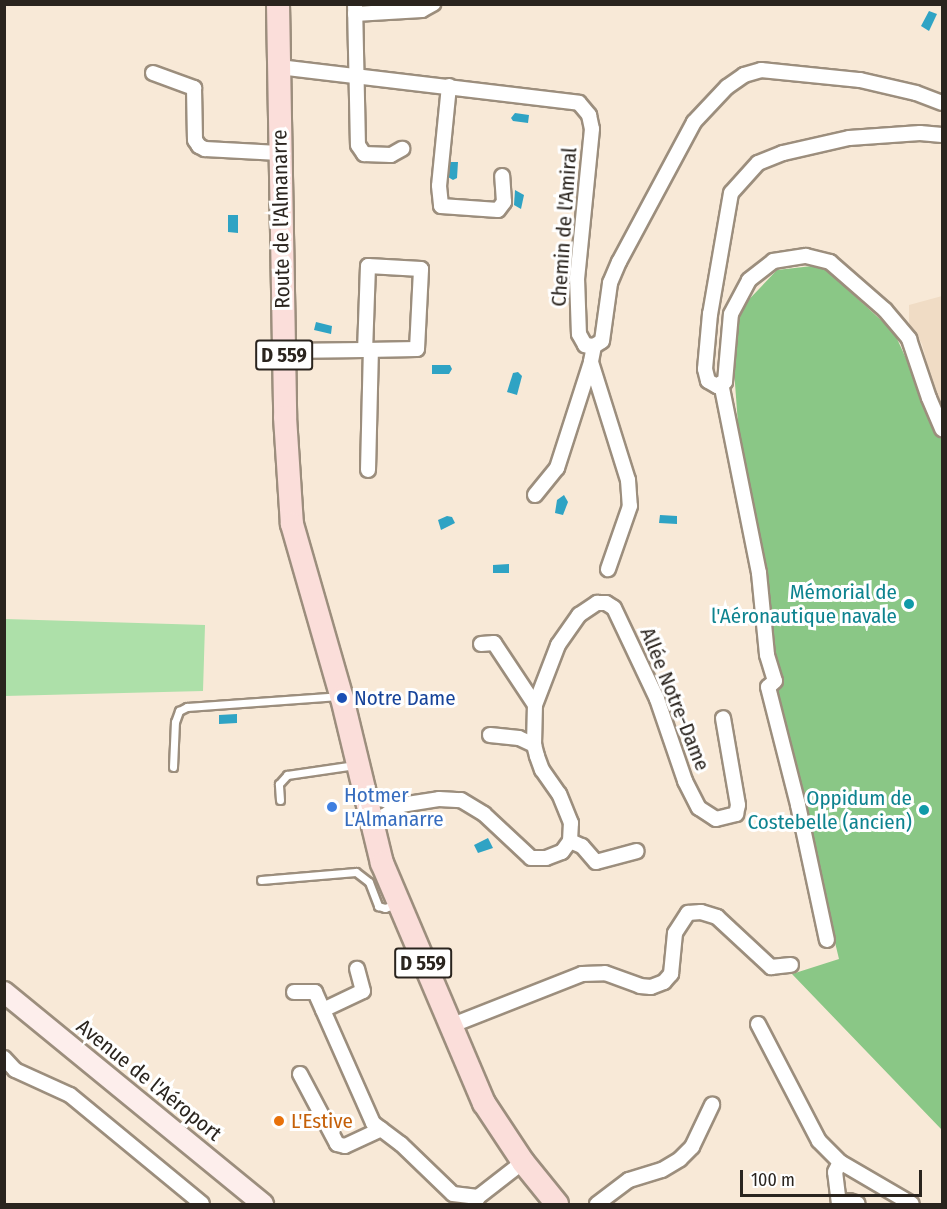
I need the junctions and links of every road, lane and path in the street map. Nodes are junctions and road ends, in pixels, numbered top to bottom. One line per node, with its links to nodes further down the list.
1 (278, 4): 4 (main road, Route de l'Almanarre / D 559)
2 (433, 4): 3 (street)
3 (355, 9): 6 (street)
4 (279, 68): 6 (street, Chemin de l'Amiral); 11 (main road, Route de l'Almanarre / D 559)
5 (153, 73): 11 (street)
6 (355, 74): 7 (street, Chemin de l'Amiral); 10 (street)
7 (450, 86): 12 (street); 13 (street, Chemin de l'Amiral)
8 (942, 103): 13 (street)
9 (942, 135): 17 (street)
10 (402, 149)
11 (279, 153): 15 (main road, Route de l'Almanarre / D 559)
12 (502, 176)
13 (594, 346): 16 (street)
14 (368, 350): 14 (street); 15 (street); 19 (street)
15 (284, 351): 23 (main road, Route de l'Almanarre / D 559)
16 (591, 362): 20 (street); 21 (street)
17 (721, 383): 18 (street); 36 (street)
18 (942, 429)
19 (368, 470)
20 (535, 495)
21 (608, 569)
22 (481, 644): 24 (street)
23 (341, 696): 28 (main road, Route de l'Almanarre / D 559); 29 (lane)
24 (535, 705): 25 (street, Allée Notre-Dame); 27 (street, Allée Notre-Dame)
25 (723, 718)
26 (490, 735): 27 (street)
27 (534, 745): 32 (street, Allée Notre-Dame)
28 (357, 765): 30 (lane); 31 (main road, Route de l'Almanarre / D 559)
29 (173, 767)
30 (280, 800)
31 (368, 811): 32 (street); 35 (main road, Route de l'Almanarre / D 559)
32 (570, 841): 33 (street)
33 (637, 851)
34 (261, 880): 35 (lane)
35 (398, 903): 43 (main road, Route de l'Almanarre / D 559)
36 (827, 940)
37 (791, 965): 43 (street)
38 (357, 969): 41 (street)
39 (4, 992): 53 (main road, Avenue de l'Aéroport)
40 (294, 992): 41 (street)
41 (323, 1010): 47 (street)
42 (758, 1024): 49 (street)
43 (450, 1026): 48 (main road, Route de l'Almanarre / D 559)
44 (4, 1058): 52 (street)
45 (300, 1074): 47 (street)
46 (712, 1105): 55 (street)
47 (381, 1129): 50 (street)
48 (522, 1162): 50 (street); 54 (main road, Route de l'Almanarre / D 559)
49 (840, 1162): 51 (street); 57 (street)
50 (476, 1201)
51 (840, 1203): 56 (street)
52 (202, 1204)
53 (263, 1204)
54 (557, 1204)
55 (597, 1204)
56 (858, 1204)
57 (912, 1204)

